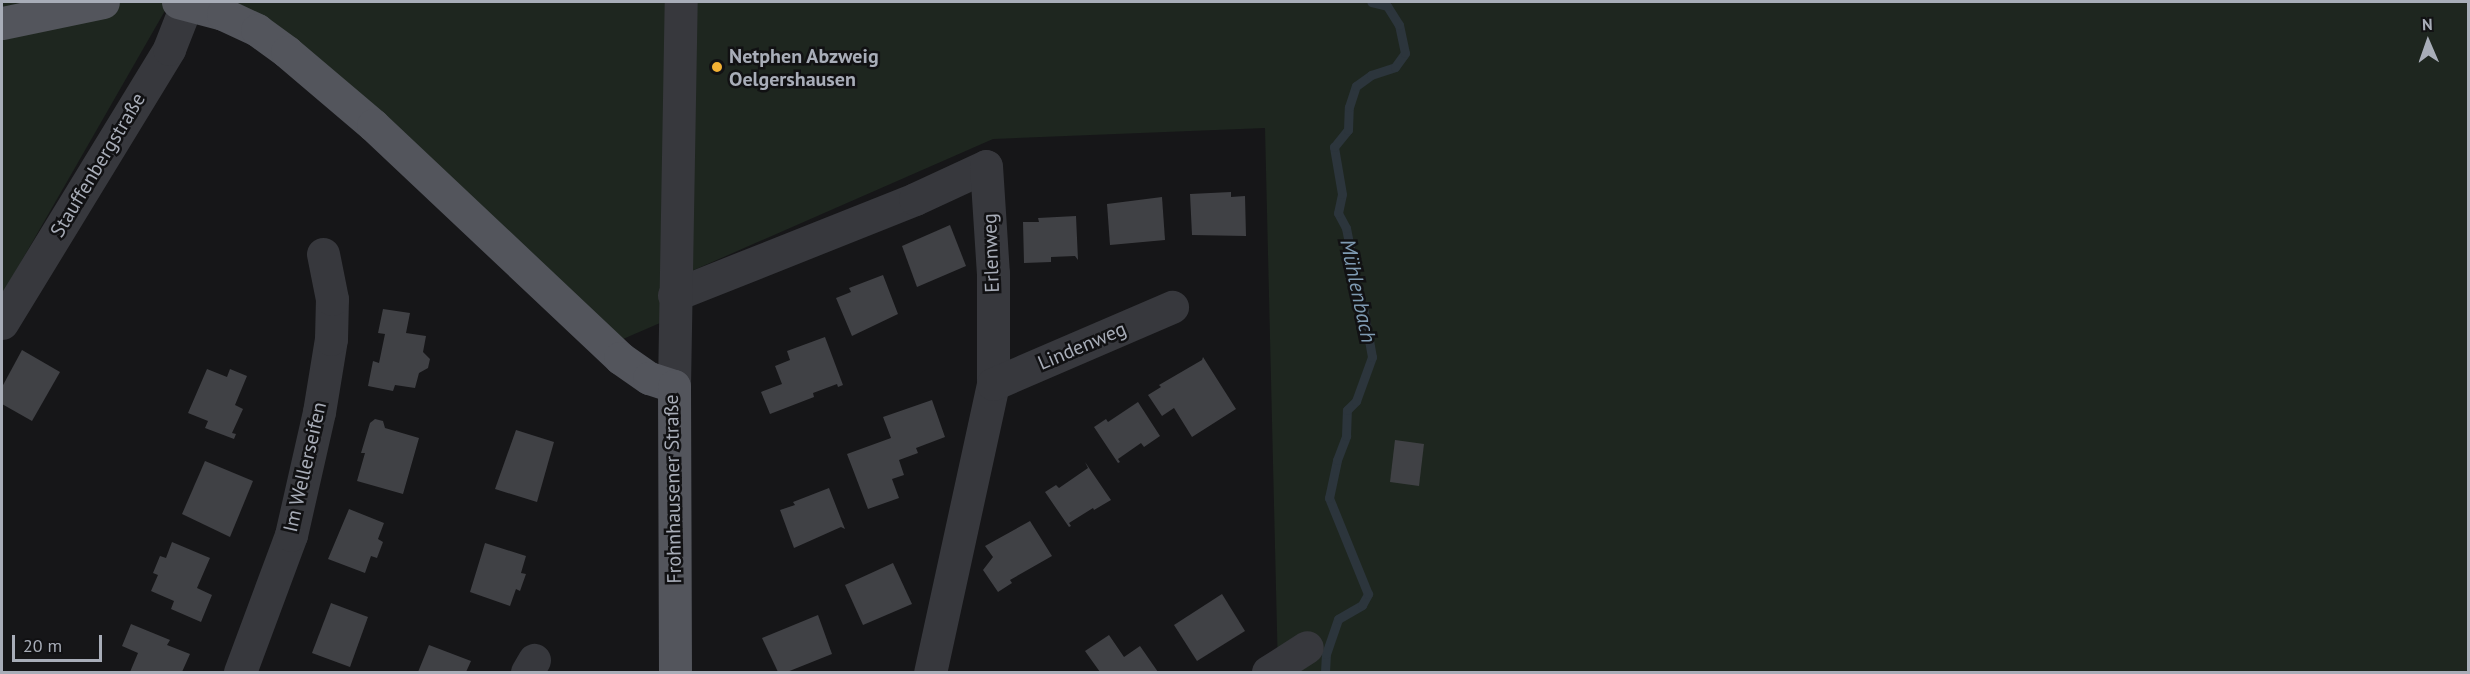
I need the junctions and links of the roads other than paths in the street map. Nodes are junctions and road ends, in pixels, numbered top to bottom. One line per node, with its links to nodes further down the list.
1 (103, 2): 4 (main road)
2 (183, 2): 8 (street, Stauffenbergstraße); 10 (main road, Frohnhausener Straße)
3 (681, 2): 6 (street)
4 (2, 23)
5 (323, 254): 12 (street, Im Wellerseifen)
6 (674, 295): 9 (street, Erlenweg); 10 (street)
7 (1172, 307): 9 (street, Lindenweg)
8 (2, 323)
9 (993, 384): 14 (street, Erlenweg)
10 (674, 386): 13 (main road, Frohnhausener Straße)
11 (1307, 647): 15 (street)
12 (240, 672)
13 (675, 672)
14 (930, 672)
15 (1268, 672)

